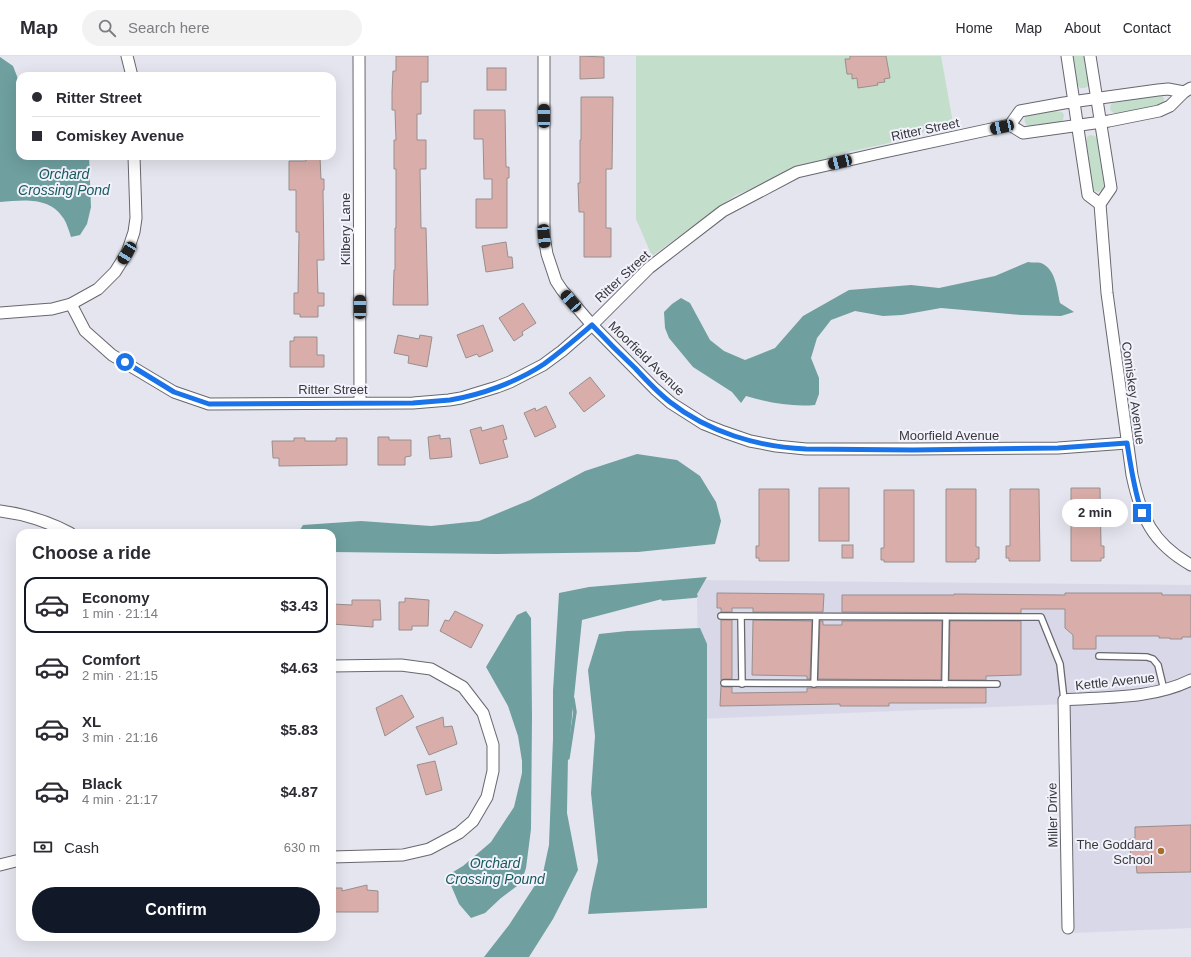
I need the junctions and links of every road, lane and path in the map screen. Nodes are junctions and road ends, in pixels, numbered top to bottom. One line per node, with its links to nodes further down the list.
1 (127, 56): 6 (street)
2 (359, 56): 18 (street, Kilbery Lane)
3 (544, 56): 17 (street, Moorfield Avenue)
4 (1067, 56): 9 (street)
5 (1090, 56): 8 (street)
6 (131, 72)
7 (1188, 90): 8 (street); 10 (street)
8 (1097, 98): 9 (street); 10 (street)
9 (1074, 102): 11 (street); 12 (street)
10 (1101, 122): 11 (street); 14 (street)
11 (1077, 125): 12 (street); 14 (street)
12 (1010, 126): 17 (street, Ritter Street)
13 (134, 160): 15 (street)
14 (1100, 204): 19 (street, Comiskey Avenue)
15 (71, 304): 16 (street); 18 (street, Ritter Street)
16 (0, 313)
17 (592, 325): 18 (street, Ritter Street); 19 (street, Moorfield Avenue)
18 (360, 402)
19 (1127, 443): 22 (street, Comiskey Avenue)
20 (0, 511): 21 (street)
21 (63, 529)
22 (1191, 565)
23 (721, 616): 24 (lane)
24 (742, 617): 25 (lane); 31 (lane)
25 (816, 617): 26 (lane); 32 (lane)
26 (946, 617): 33 (lane); 36 (lane)
27 (1099, 656): 35 (lane)
28 (336, 666): 37 (street)
29 (1191, 680): 35 (street, Kettle Avenue)
30 (724, 683): 31 (lane)
31 (742, 684): 32 (lane)
32 (814, 684): 33 (lane)
33 (945, 684): 34 (lane)
34 (997, 684)
35 (1164, 690): 36 (street, Kettle Avenue)
36 (1064, 700): 40 (street, Miller Drive)
37 (336, 857)
38 (16, 861): 39 (street)
39 (0, 865)
40 (1068, 928)

